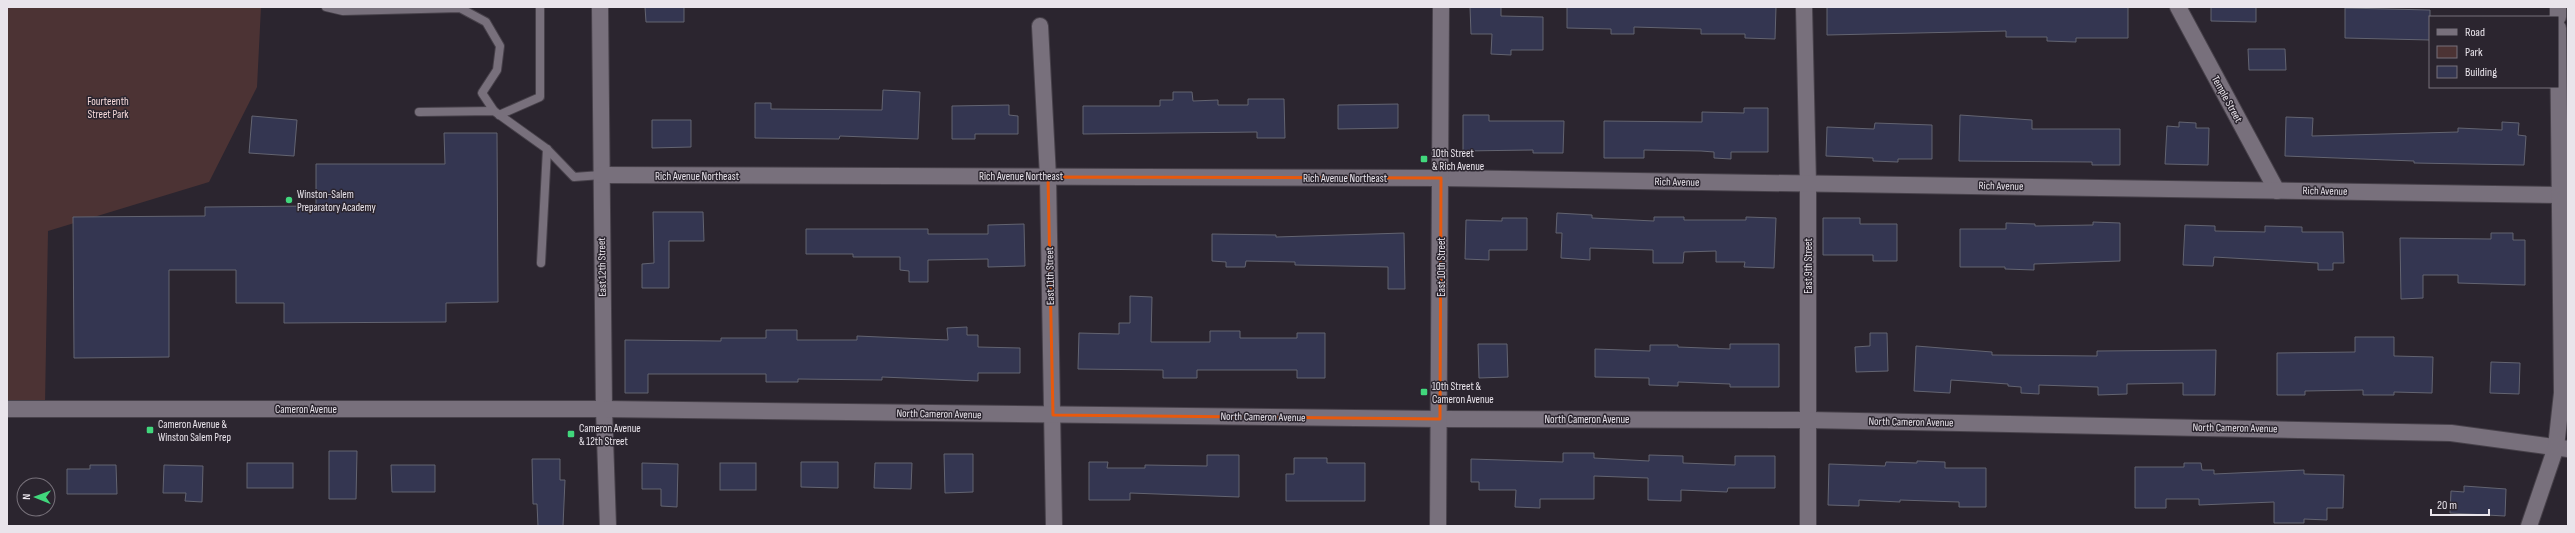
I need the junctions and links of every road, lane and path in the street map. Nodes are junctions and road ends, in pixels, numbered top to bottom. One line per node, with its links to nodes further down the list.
1 (326, 7): 10 (lane)
2 (540, 7): 10 (lane)
3 (600, 7): 12 (street, East 12th Street)
4 (1442, 7): 14 (street, East 10th Street)
5 (1804, 7): 15 (street, East 9th Street)
6 (2178, 7): 16 (street, Temple Street)
7 (1040, 26): 13 (street, East 11th Street)
8 (2559, 84): 17 (street)
9 (419, 112): 10 (lane)
10 (497, 113): 11 (lane)
11 (547, 149): 12 (lane); 18 (lane)
12 (601, 175): 13 (street, Rich Avenue Northeast); 21 (street, East 12th Street)
13 (1048, 176): 14 (street, Rich Avenue Northeast); 22 (street, East 11th Street)
14 (1441, 178): 15 (street, Rich Avenue); 23 (street, East 10th Street)
15 (1808, 184): 16 (street, Rich Avenue); 24 (street, East 9th Street)
16 (2278, 191): 17 (street, Rich Avenue)
17 (2561, 195): 19 (street)
18 (541, 263)
19 (2565, 391): 25 (street)
20 (7, 409): 21 (street, Cameron Avenue)
21 (604, 410): 22 (street, North Cameron Avenue); 26 (street, East 12th Street)
22 (1053, 416): 23 (street, North Cameron Avenue); 27 (street, East 11th Street)
23 (1440, 419): 24 (street, North Cameron Avenue); 28 (street, East 10th Street)
24 (1809, 420): 25 (street, North Cameron Avenue); 29 (street, East 9th Street)
25 (2562, 448): 30 (street)
26 (608, 526)
27 (1054, 526)
28 (1438, 526)
29 (1808, 526)
30 (2528, 526)

